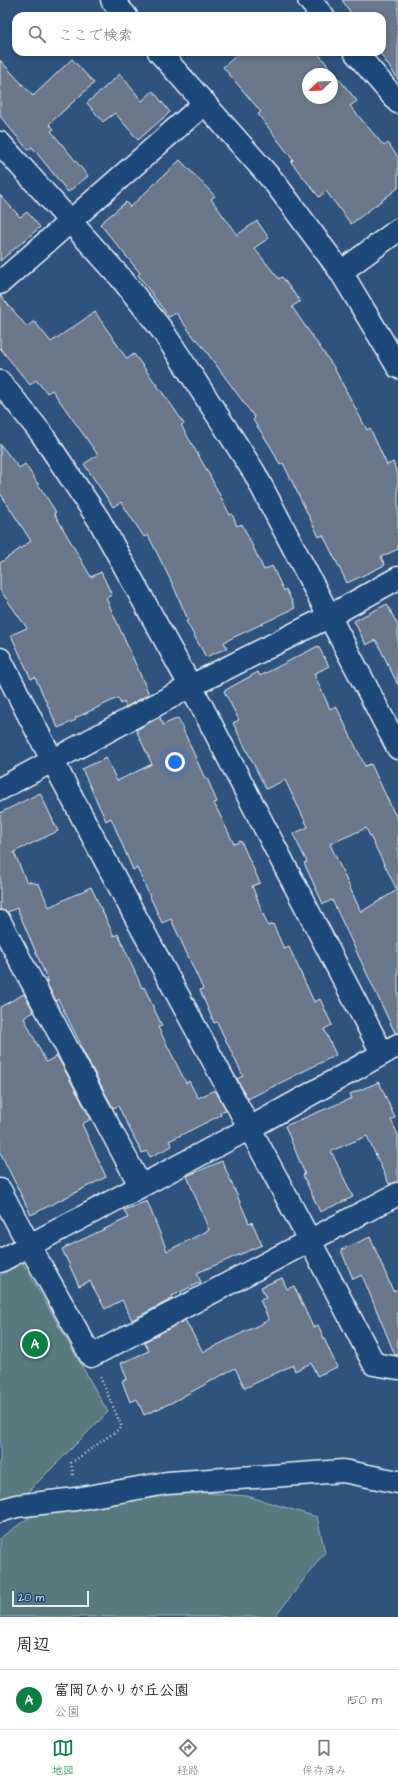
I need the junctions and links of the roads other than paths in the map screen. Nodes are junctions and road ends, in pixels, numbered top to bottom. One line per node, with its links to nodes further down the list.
1 (112, 0): 3 (street)
2 (309, 0): 4 (street)
3 (122, 12)
4 (320, 12)
5 (163, 56): 7 (street)
6 (358, 56): 8 (street)
7 (204, 102): 10 (street); 12 (street)
8 (398, 102)
9 (0, 143): 10 (street)
10 (69, 222): 13 (street); 17 (street)
11 (398, 230): 12 (street)
12 (341, 272): 14 (street)
13 (0, 283)
14 (398, 367)
15 (0, 382): 19 (street)
16 (398, 578): 17 (street)
17 (330, 616): 19 (street); 20 (street)
18 (0, 659): 21 (street)
19 (191, 686): 21 (street); 24 (street)
20 (398, 748)
21 (52, 762): 22 (street); 25 (street)
22 (0, 789)
23 (0, 922): 26 (street)
24 (390, 1049): 25 (street)
25 (250, 1128): 26 (street); 29 (street)
26 (140, 1186): 30 (street)
27 (0, 1190): 30 (street)
28 (398, 1194): 29 (street)
29 (311, 1240): 30 (street); 32 (street)
30 (29, 1245): 31 (street)
31 (0, 1261)
32 (398, 1368)
33 (398, 1482): 34 (street)
34 (0, 1511)

